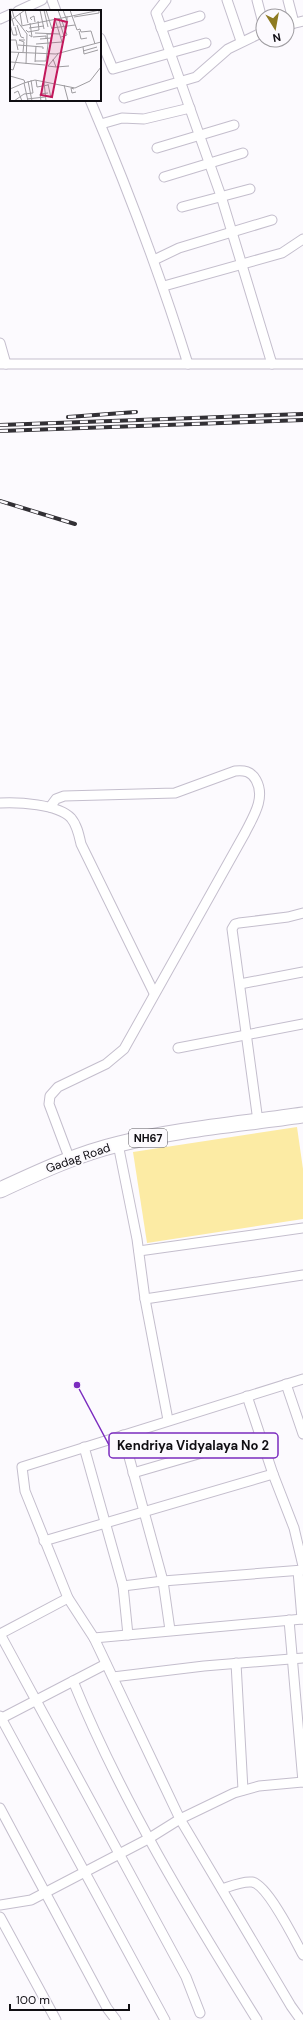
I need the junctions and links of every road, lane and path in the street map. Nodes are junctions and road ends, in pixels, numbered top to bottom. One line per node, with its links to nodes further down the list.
1 (42, 0): 5 (street)
2 (52, 0): 6 (street)
3 (166, 0): 10 (street)
4 (227, 0): 13 (street)
5 (20, 10)
6 (56, 10)
7 (10, 14): 9 (street)
8 (200, 16): 10 (street)
9 (0, 19)
10 (161, 28): 15 (street)
11 (255, 35): 13 (street)
12 (101, 40): 15 (street)
13 (241, 41): 16 (street)
14 (206, 43): 15 (street)
15 (170, 54): 16 (street)
16 (181, 82): 17 (street); 19 (street)
17 (124, 98)
18 (90, 101): 20 (street)
19 (190, 108): 20 (street); 22 (street)
20 (101, 124): 33 (street)
21 (234, 125): 22 (street)
22 (199, 136): 23 (street); 25 (street)
23 (157, 148)
24 (243, 153): 25 (street)
25 (209, 163): 26 (street); 28 (street)
26 (164, 177)
27 (250, 189): 28 (street)
28 (221, 196): 29 (street); 31 (street)
29 (182, 207)
30 (272, 220): 31 (street)
31 (232, 232): 33 (street); 34 (street)
32 (303, 239): 34 (street)
33 (154, 260): 35 (street)
34 (241, 266): 35 (street); 39 (street)
35 (164, 286): 38 (street)
36 (0, 343): 37 (street)
37 (3, 364): 38 (street)
38 (188, 364): 39 (street)
39 (272, 364): 40 (street)
40 (303, 364)
41 (0, 803): 42 (street)
42 (50, 807): 46 (street); 46 (street)
43 (303, 913): 45 (street)
44 (303, 972): 45 (street)
45 (240, 984): 48 (street)
46 (154, 993): 54 (street)
47 (303, 1024): 48 (street)
48 (247, 1034): 49 (street); 51 (street)
49 (178, 1048)
50 (303, 1107): 51 (highway, Gadag Road / NH67)
51 (257, 1114): 54 (highway, Gadag Road / NH67)
52 (303, 1115): 53 (highway, Gadag Road / NH67)
53 (118, 1144): 56 (highway, Gadag Road / NH67); 58 (street)
54 (66, 1152): 55 (highway, Gadag Road / NH67)
55 (0, 1181)
56 (0, 1190)
57 (303, 1228): 58 (street)
58 (139, 1251): 60 (street)
59 (303, 1275): 60 (street)
60 (145, 1299): 64 (street)
61 (303, 1378): 62 (street)
62 (286, 1384): 63 (street); 65 (street)
63 (247, 1396): 64 (street); 67 (street)
64 (168, 1420): 66 (street)
65 (303, 1434)
66 (123, 1435): 68 (street); 69 (street)
67 (260, 1436): 69 (street); 70 (street)
68 (84, 1447): 72 (street); 75 (street)
69 (133, 1473): 71 (street)
70 (273, 1474): 71 (street); 74 (street)
71 (144, 1510): 72 (street); 77 (street)
72 (104, 1522): 75 (street); 78 (street)
73 (303, 1524): 74 (street)
74 (294, 1528): 76 (street)
75 (44, 1541): 79 (street)
76 (301, 1569): 77 (street); 80 (street)
77 (163, 1581): 78 (street); 82 (street)
78 (123, 1586): 84 (street)
79 (68, 1598): 83 (street); 85 (street)
80 (302, 1619): 81 (street)
81 (289, 1620): 82 (street); 86 (street)
82 (170, 1630): 84 (street)
83 (0, 1634): 92 (street)
84 (128, 1635): 85 (street)
85 (94, 1638): 88 (street)
86 (292, 1658): 87 (street); 89 (street); 94 (street)
87 (303, 1658)
88 (106, 1664): 90 (street); 91 (street)
89 (236, 1664): 90 (street); 95 (street)
90 (112, 1677): 97 (street)
91 (73, 1681): 92 (street); 98 (street)
92 (36, 1700): 93 (street); 99 (street)
93 (0, 1718): 100 (street)
94 (303, 1782): 95 (street)
95 (242, 1790): 97 (street)
96 (0, 1808): 102 (street)
97 (180, 1819): 98 (street); 101 (street)
98 (148, 1839): 99 (street); 110 (street)
99 (119, 1854): 100 (street); 106 (street)
100 (85, 1873): 102 (street); 109 (street)
101 (222, 1889): 105 (street); 111 (street)
102 (46, 1893): 103 (street); 108 (street)
103 (0, 1905)
104 (0, 1916): 107 (street)
105 (303, 1955)
106 (200, 2013)
107 (56, 2020)
108 (116, 2020)
109 (165, 2020)
110 (256, 2020)
111 (301, 2020)

